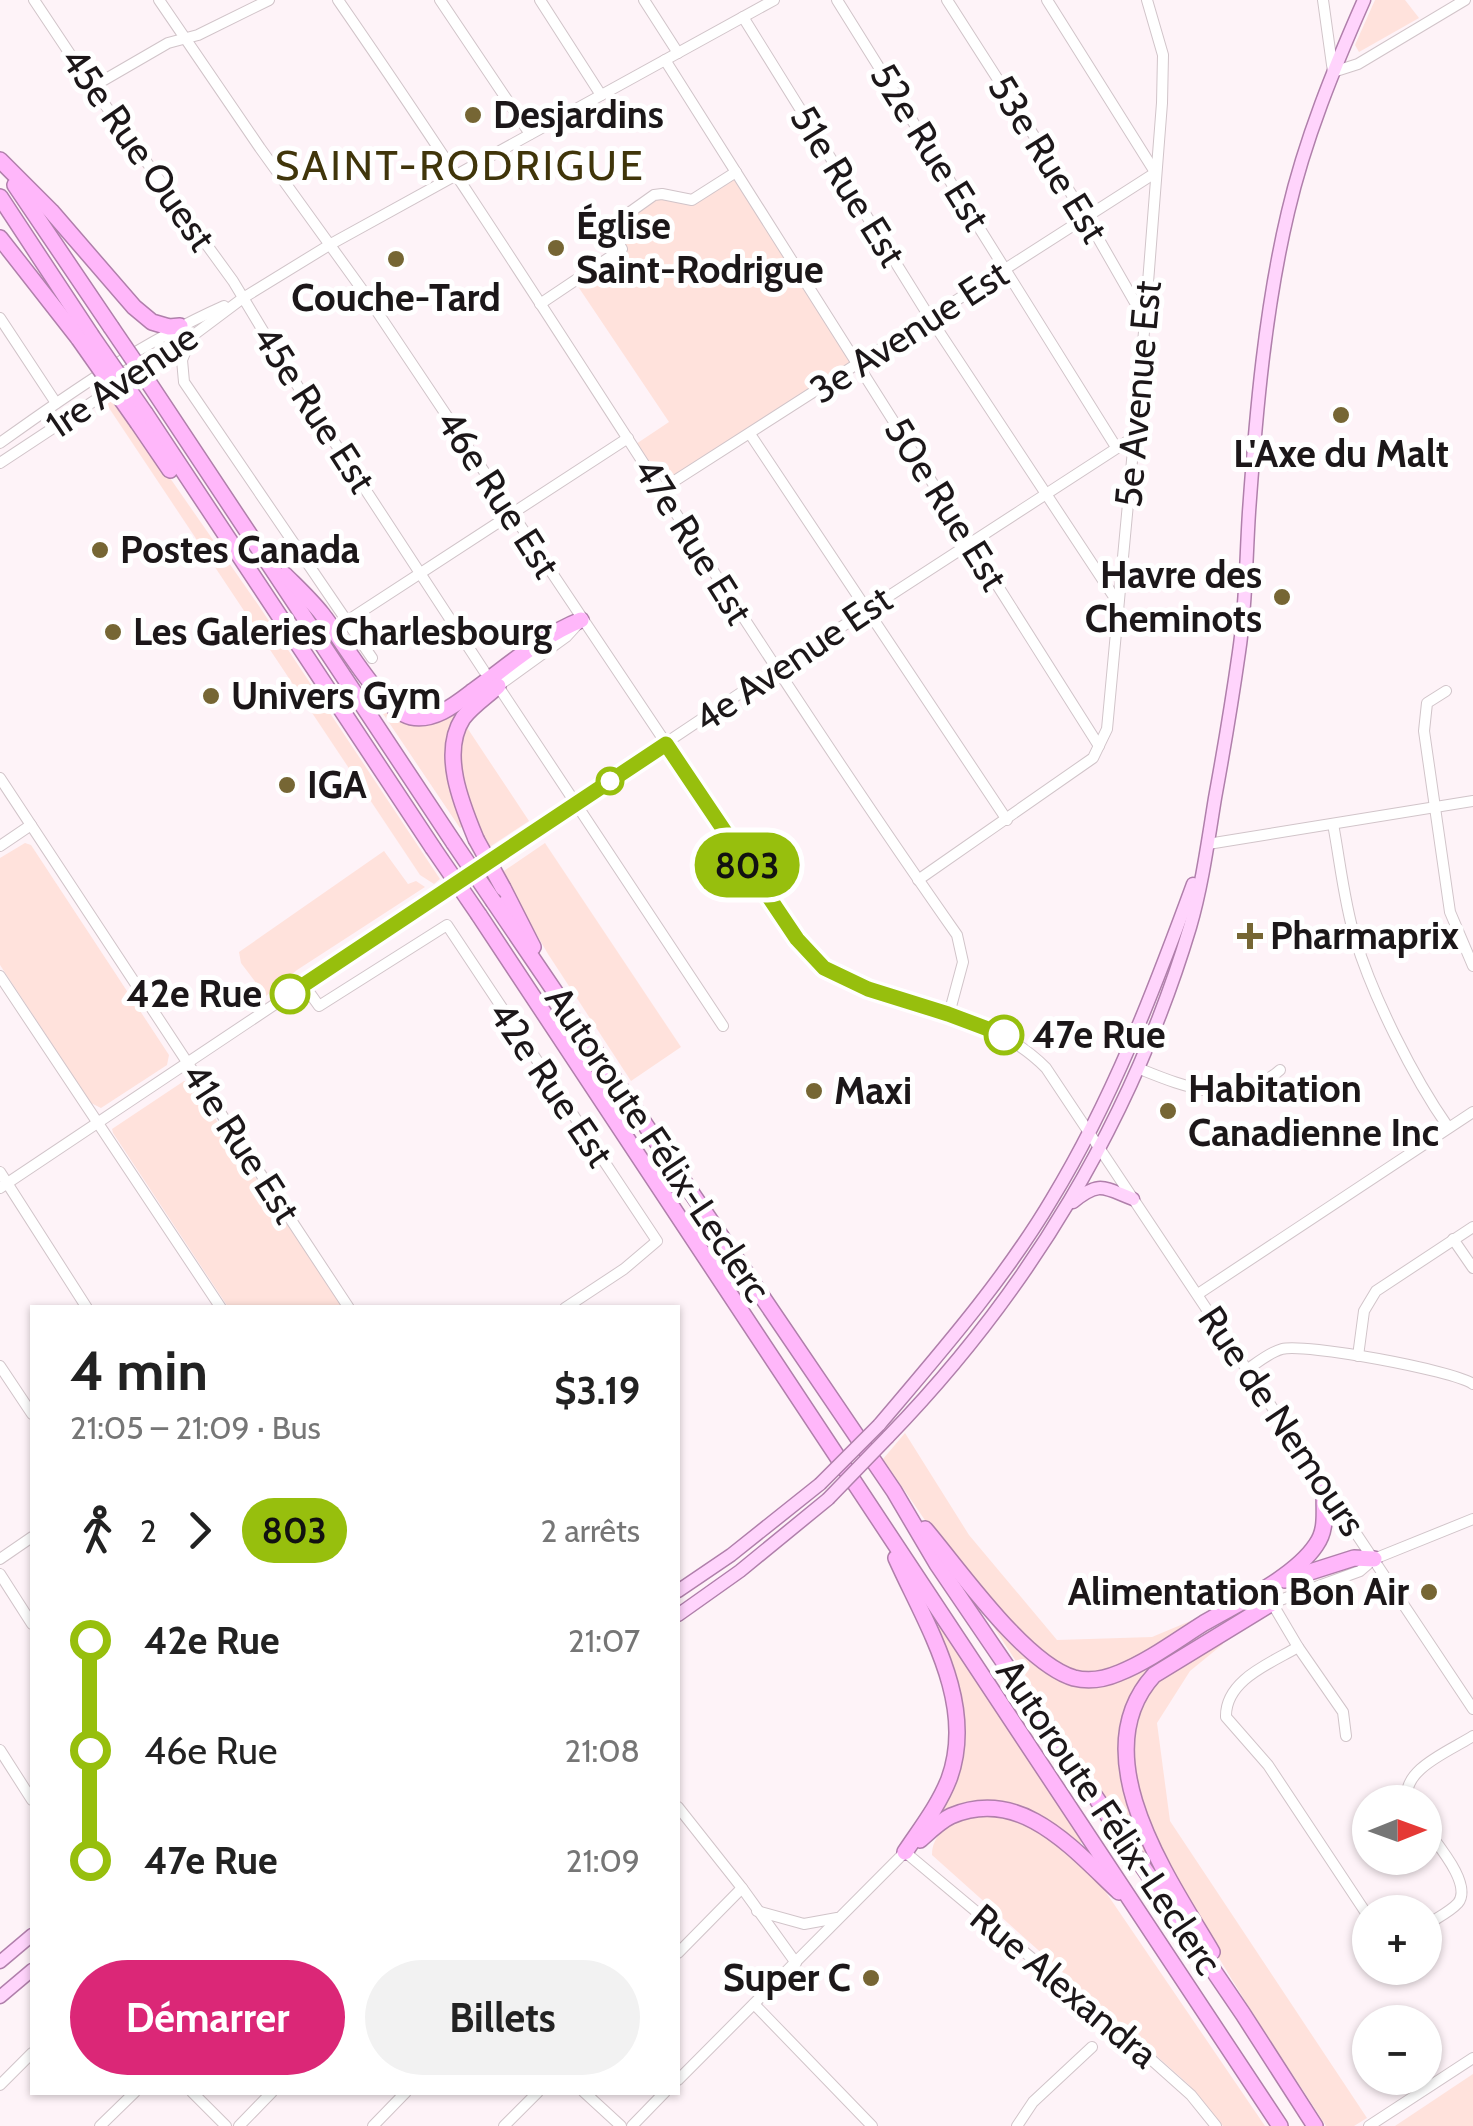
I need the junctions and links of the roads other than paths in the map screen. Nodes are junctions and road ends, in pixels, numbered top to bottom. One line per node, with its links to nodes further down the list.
1 (34, 0): 23 (street, 45e Rue Ouest)
2 (159, 0): 19 (street, 46e Rue Est)
3 (268, 0): 19 (street)
4 (338, 0): 29 (street, 47e Rue Est)
5 (440, 0): 25 (street)
6 (540, 0): 24 (street)
7 (644, 0): 20 (street)
8 (747, 0): 17 (street)
9 (774, 0): 17 (street, 1re Avenue)
10 (837, 0): 34 (street, 52e Rue Est)
11 (947, 0): 31 (street, 53e Rue Est)
12 (1047, 0): 28 (street)
13 (1147, 0): 28 (street, 5e Avenue Est)
14 (1323, 0): 22 (street)
15 (1364, 0): 22 (main road)
16 (1465, 0): 22 (street)
17 (754, 11): 18 (street, 1re Avenue)
18 (743, 17): 20 (street, 1re Avenue); 38 (street, 51e Rue Est)
19 (185, 40): 23 (street); 33 (street, 46e Rue Est)
20 (678, 53): 21 (street, 1re Avenue)
21 (665, 60): 24 (street, 1re Avenue); 27 (street, 50e Rue Est)
22 (1332, 72): 74 (main road)
23 (92, 88): 35 (street, 45e Rue Ouest)
24 (601, 95): 25 (street, 1re Avenue)
25 (530, 134): 29 (street, 1re Avenue)
26 (0, 162): 40 (highway); 54 (highway, Autoroute Félix-Leclerc, bridge)
27 (736, 172): 36 (street); 42 (street, 50e Rue Est)
28 (1155, 173): 31 (street, 3e Avenue Est); 39 (street, 5e Avenue Est)
29 (458, 174): 33 (street, 1re Avenue); 36 (street, 47e Rue Est)
30 (0, 197): 41 (highway, Autoroute Félix-Leclerc)
31 (1086, 217): 34 (street, 3e Avenue Est); 39 (street, 53e Rue Est)
32 (0, 238): 41 (highway)
33 (330, 244): 35 (street, 1re Avenue); 52 (street, 46e Rue Est)
34 (1007, 269): 38 (street, 3e Avenue Est); 48 (street, 52e Rue Est)
35 (243, 298): 40 (street, 1re Avenue); 55 (street, 45e Rue Est)
36 (540, 304): 46 (street, 47e Rue Est)
37 (0, 318): 43 (street)
38 (930, 318): 42 (street, 3e Avenue Est); 51 (street, 51e Rue Est)
39 (1145, 320): 45 (street, 5e Avenue Est)
40 (186, 331): 43 (street, 1re Avenue); 49 (street, 1re Avenue); 59 (street)
41 (85, 337): 110 (highway, Autoroute Félix-Leclerc, bridge)
42 (857, 364): 44 (street, 3e Avenue Est); 53 (street, 50e Rue Est)
43 (56, 403): 47 (street, 1re Avenue)
44 (750, 434): 50 (street, 3e Avenue Est); 57 (street)
45 (1134, 436): 48 (street, 4e Avenue Est); 56 (street, 5e Avenue Est)
46 (628, 438): 50 (street, 47e Rue Est); 52 (street)
47 (0, 442)
48 (1116, 447): 51 (street, 4e Avenue Est)
49 (0, 464)
50 (662, 489): 61 (street, 47e Rue Est)
51 (1045, 495): 53 (street, 4e Avenue Est); 56 (street, 51e Rue Est)
52 (512, 512): 55 (street); 58 (street, 46e Rue Est)
53 (970, 542): 57 (street, 4e Avenue Est); 66 (street, 50e Rue Est)
54 (260, 550): 58 (highway); 77 (highway, Autoroute Félix-Leclerc, bridge)
55 (420, 574): 59 (street); 62 (street, 45e Rue Est)
56 (1119, 604): 66 (street, 5e Avenue Est)
57 (867, 610): 61 (street, 4e Avenue Est); 71 (street)
58 (582, 620): 63 (street); 65 (street, 46e Rue Est)
59 (347, 622): 60 (street)
60 (372, 658)
61 (775, 670): 65 (street, 4e Avenue Est); 76 (street, 47e Rue Est)
62 (484, 671)
63 (498, 686): 69 (street); 77 (highway, bridge)
64 (1446, 691): 70 (street)
65 (666, 744): 69 (street, 4e Avenue Est); 81 (street, 46e Rue Est)
66 (1100, 746): 71 (street)
67 (0, 778): 73 (street, 41e Rue Est)
68 (1473, 801): 70 (street)
69 (576, 803): 80 (street, 4e Avenue Est); 82 (street)
70 (1433, 806): 72 (street); 78 (street)
71 (1006, 820): 76 (street)
72 (1333, 824): 74 (street); 88 (street)
73 (31, 825): 75 (street); 83 (street, 41e Rue Est)
74 (1208, 844): 84 (main road); 89 (main road)
75 (0, 846)
76 (918, 880): 81 (street, 47e Rue Est)
77 (498, 895): 109 (highway, Autoroute Félix-Leclerc)
78 (1473, 966)
79 (0, 976): 87 (street)
80 (304, 984): 83 (street, 4e Avenue Est); 102 (street, 42e Rue Est)
81 (948, 1014): 89 (street, 46e Rue Est)
82 (722, 1026)
83 (188, 1063): 87 (street, 4e Avenue Est); 101 (street, 41e Rue Est)
84 (1140, 1069): 85 (street); 90 (main road)
85 (1280, 1070)
86 (1473, 1112): 88 (street)
87 (98, 1122): 92 (street, 4e Avenue Est); 100 (street)
88 (1448, 1126): 98 (street)
89 (1089, 1134): 90 (street, Rue de Nemours); 116 (main road, bridge)
90 (1099, 1152): 93 (street, Rue de Nemours); 94 (main road)
91 (0, 1172): 92 (street)
92 (3, 1185): 99 (street)
93 (1134, 1199): 94 (main road); 98 (street, Rue de Nemours)
94 (1067, 1206): 118 (main road, bridge)
95 (1473, 1227): 96 (street)
96 (1453, 1240): 97 (street); 103 (street)
97 (1473, 1268)
98 (1198, 1294): 105 (street, Rue de Nemours)
99 (85, 1305)
100 (219, 1305)
101 (348, 1305)
102 (570, 1305)
103 (1358, 1356): 105 (street); 106 (street)
104 (0, 1366): 107 (street)
105 (1248, 1369): 108 (street, Rue de Nemours)
106 (1473, 1384)
107 (30, 1411)
108 (1325, 1486): 114 (street, Rue de Nemours); 117 (highway)
109 (894, 1491): 117 (highway); 143 (highway, Autoroute Félix-Leclerc)
110 (876, 1514): 129 (highway); 133 (highway, Autoroute Félix-Leclerc)
111 (1473, 1519): 114 (street)
112 (30, 1538): 113 (street)
113 (0, 1559)
114 (1374, 1559): 117 (highway); 121 (street, Rue de Nemours)
115 (0, 1574): 119 (street)
116 (680, 1590)
117 (1268, 1596): 120 (street); 143 (highway)
118 (680, 1614)
119 (30, 1621)
120 (1298, 1647): 122 (street); 131 (street)
121 (1473, 1708)
122 (1346, 1736)
123 (1473, 1736): 125 (street)
124 (0, 1750): 126 (street)
125 (1408, 1785)
126 (30, 1796)
127 (680, 1813): 130 (street)
128 (1442, 1851): 134 (street)
129 (905, 1852): 133 (highway); 135 (street); 166 (street, Rue Alexandra)
130 (742, 1888): 132 (street); 137 (street)
131 (1354, 1895)
132 (756, 1911): 135 (street); 139 (street)
133 (1142, 1914): 167 (highway, Autoroute Félix-Leclerc)
134 (1442, 1914)
135 (840, 1917): 139 (street)
136 (30, 1938): 138 (main road)
137 (680, 1951)
138 (0, 1962)
139 (796, 1963): 142 (street)
140 (30, 1972): 141 (main road)
141 (0, 1997)
142 (754, 2004): 147 (street); 164 (street)
143 (1243, 2014): 156 (highway, Autoroute Félix-Leclerc)
144 (1092, 2047): 165 (street)
145 (30, 2055): 148 (street)
146 (1473, 2058): 168 (street)
147 (680, 2078)
148 (0, 2084)
149 (133, 2095): 157 (street)
150 (195, 2095): 158 (street)
151 (269, 2095): 159 (street)
152 (403, 2095): 160 (street)
153 (535, 2095): 161 (street)
154 (587, 2095): 162 (street)
155 (662, 2095): 163 (street)
156 (1312, 2122)
157 (100, 2126)
158 (226, 2126)
159 (239, 2126)
160 (373, 2126)
161 (504, 2126)
162 (620, 2126)
163 (632, 2126)
164 (872, 2126)
165 (1017, 2126)
166 (1216, 2126)
167 (1280, 2126)
168 (1369, 2126)

